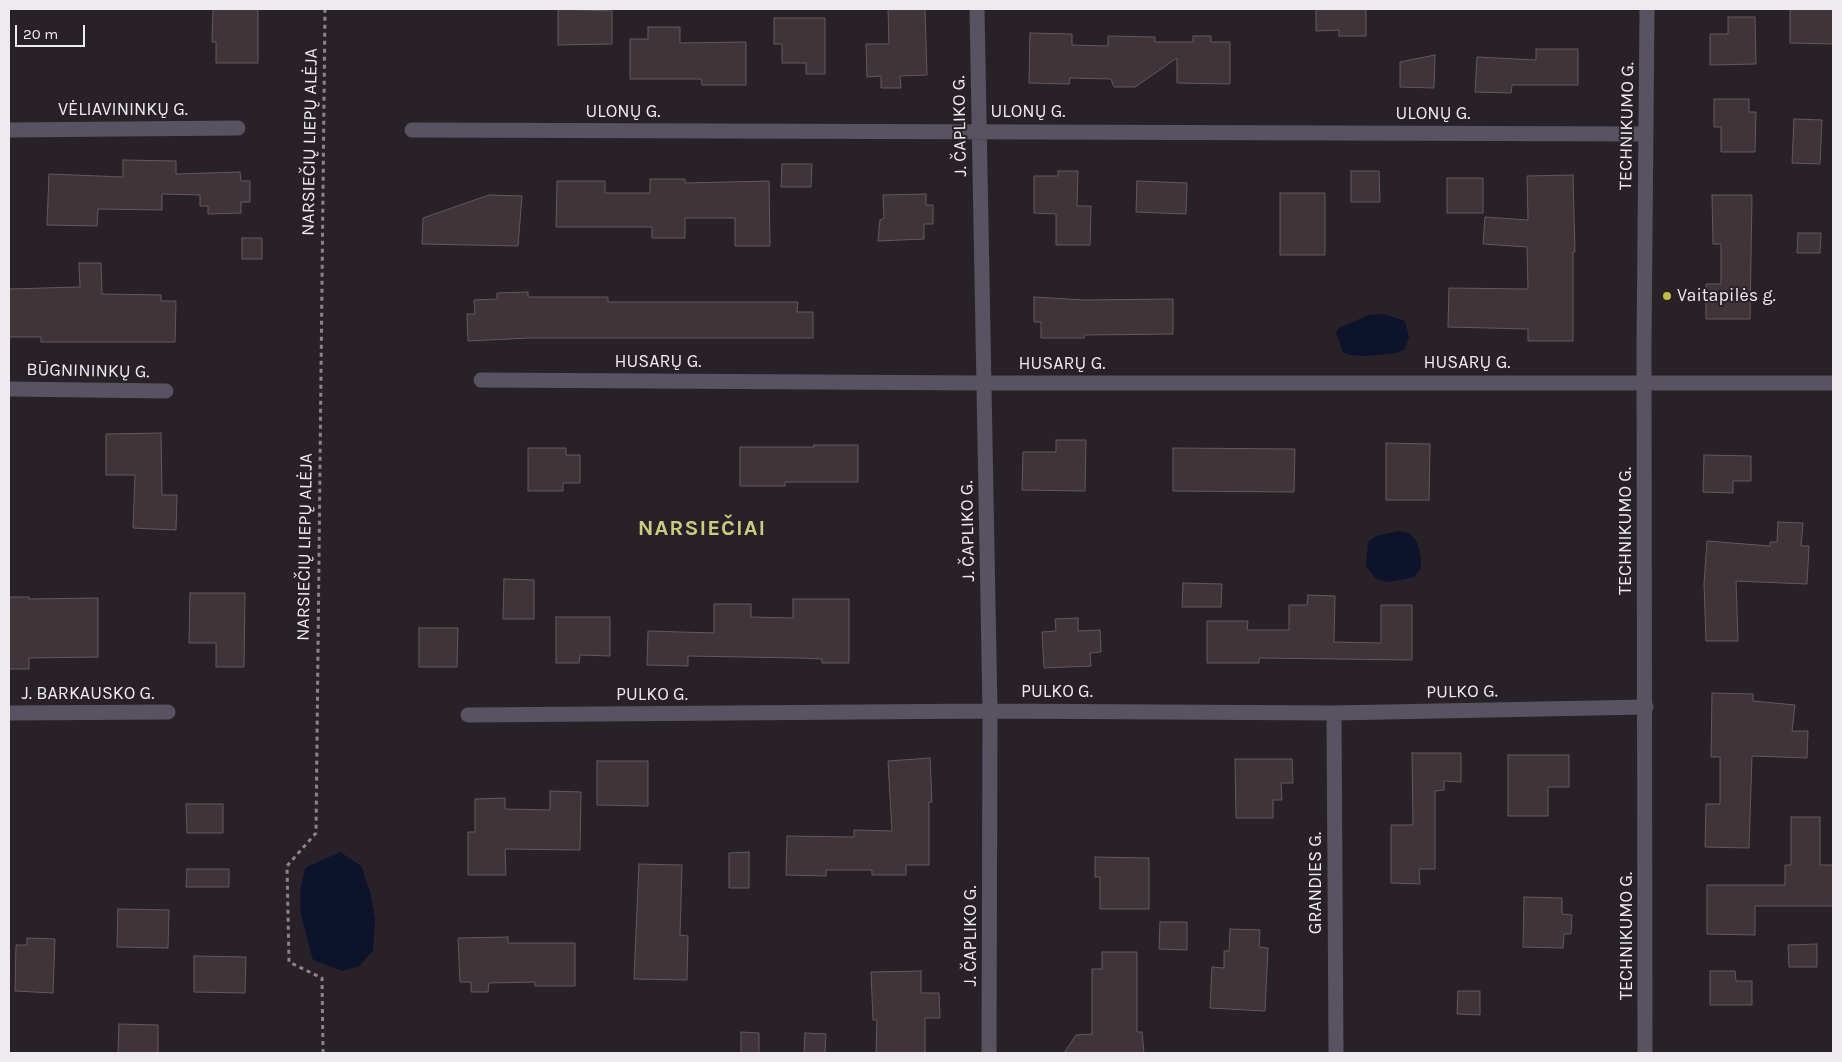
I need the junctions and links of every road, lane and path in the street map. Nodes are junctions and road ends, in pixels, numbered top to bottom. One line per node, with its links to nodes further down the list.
1 (325, 9): 21 (path, NARSIEČIŲ LIEPŲ ALĖJA)
2 (977, 9): 7 (street, J. ČAPLIKO G.)
3 (1647, 9): 8 (street, TECHNIKUMO G.)
4 (238, 128): 5 (street, VĖLIAVININKŲ G.)
5 (9, 130)
6 (412, 130): 7 (street, ULONŲ G.)
7 (979, 131): 8 (street, ULONŲ G.); 11 (street, J. ČAPLIKO G.)
8 (1645, 134): 10 (street, TECHNIKUMO G.)
9 (481, 380): 11 (street, HUSARŲ G.)
10 (1644, 382): 11 (street, HUSARŲ G.); 12 (street); 15 (street, TECHNIKUMO G.)
11 (985, 383): 16 (street, J. ČAPLIKO G.)
12 (1833, 383)
13 (9, 389): 14 (street, BŪGNININKŲ G.)
14 (166, 391)
15 (1646, 707): 19 (street, PULKO G.); 24 (street, TECHNIKUMO G.)
16 (990, 711): 19 (street, PULKO G.); 20 (street, PULKO G.); 22 (street, J. ČAPLIKO G.)
17 (168, 712): 18 (street, J. BARKAUSKO G.)
18 (9, 713)
19 (1334, 713): 23 (street, GRANDIES G.)
20 (468, 715)
21 (322, 1053)
22 (989, 1053)
23 (1336, 1053)
24 (1645, 1053)

